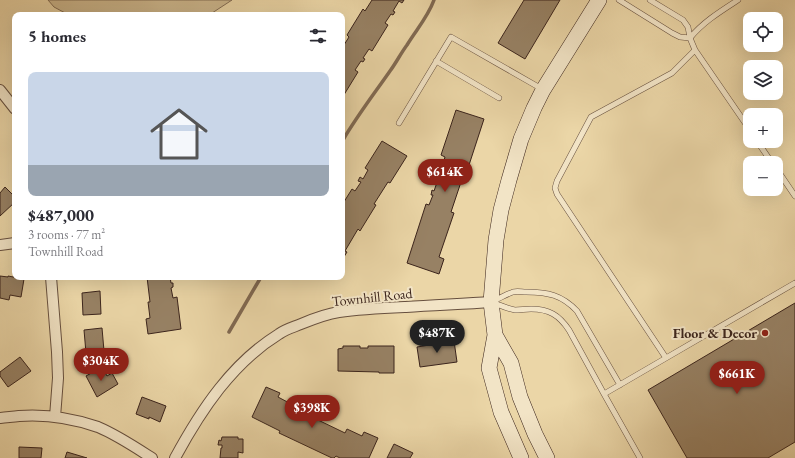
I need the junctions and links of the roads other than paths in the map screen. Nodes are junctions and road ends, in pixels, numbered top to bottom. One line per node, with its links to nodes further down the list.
1 (599, 0): 9 (street)
2 (619, 0): 5 (lane)
3 (650, 0): 5 (lane)
4 (738, 0): 5 (lane)
5 (690, 38): 6 (lane)
6 (695, 50): 12 (lane); 22 (lane)
7 (436, 61): 9 (lane); 10 (lane); 13 (lane)
8 (0, 90): 11 (street)
9 (543, 90): 20 (street)
10 (499, 98)
11 (12, 105)
12 (743, 120)
13 (399, 123)
14 (783, 178): 15 (lane)
15 (795, 196)
16 (12, 244): 17 (street)
17 (0, 246)
18 (51, 280): 25 (street)
19 (795, 283): 22 (lane)
20 (491, 302): 21 (street); 23 (lane); 24 (lane); 28 (street, Townhill Road)
21 (495, 335): 29 (street); 30 (street)
22 (666, 358): 23 (lane)
23 (620, 385): 24 (lane)
24 (604, 394): 31 (lane)
25 (55, 417): 26 (street); 27 (street)
26 (0, 418)
27 (152, 458)
28 (175, 458)
29 (521, 458)
30 (547, 458)
31 (640, 458)

